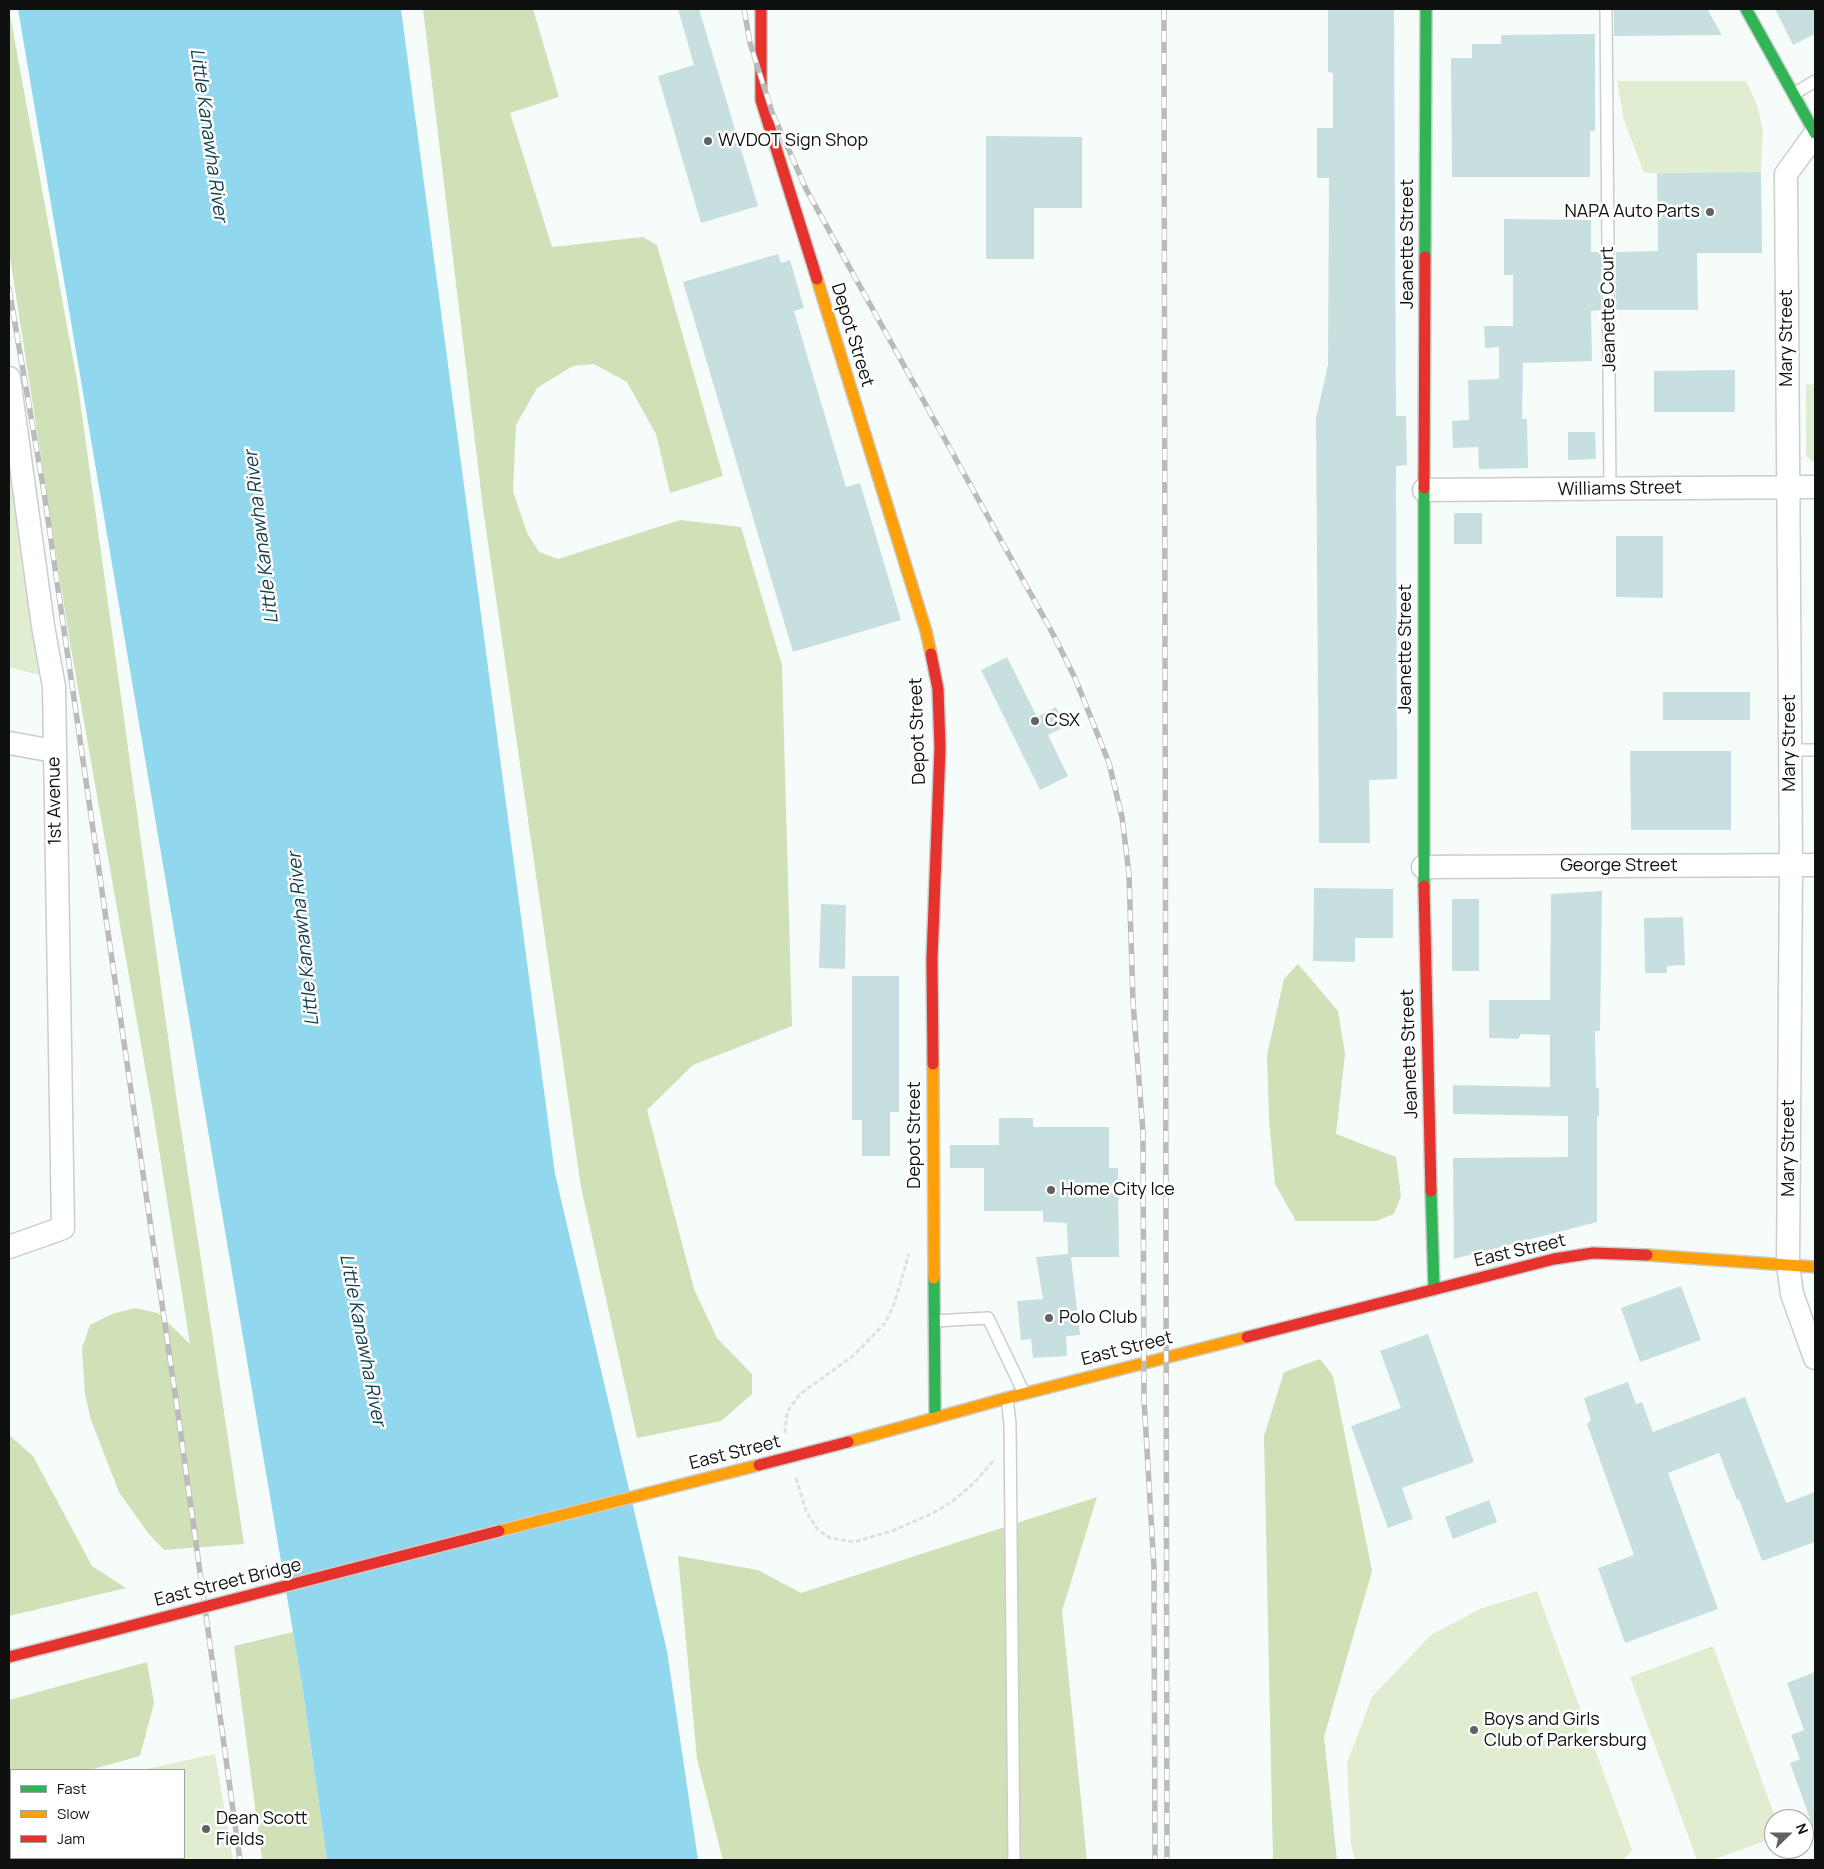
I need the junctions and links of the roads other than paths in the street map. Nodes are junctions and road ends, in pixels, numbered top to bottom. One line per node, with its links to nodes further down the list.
1 (761, 9): 24 (street, Depot Street)
2 (1426, 9): 12 (street, Jeanette Street)
3 (1606, 9): 11 (lane, Jeanette Court)
4 (1746, 9): 6 (street)
5 (1815, 81): 6 (lane)
6 (1794, 94): 7 (street)
7 (1815, 133): 10 (street, Mary Street)
8 (10, 390): 16 (street, 1st Avenue)
9 (1815, 486): 10 (street, Williams Street)
10 (1788, 487): 11 (street, Williams Street); 14 (street, Mary Street)
11 (1610, 489): 12 (street, Williams Street)
12 (1424, 490): 19 (street, Jeanette Street)
13 (9, 743): 16 (street)
14 (1790, 750): 15 (lane); 17 (street, Mary Street)
15 (1815, 750)
16 (54, 751): 20 (street, 1st Avenue)
17 (1790, 865): 18 (street, George Street); 19 (street, George Street); 21 (street, Mary Street)
18 (1815, 865)
19 (1423, 866): 23 (street, Jeanette Street)
20 (9, 1247)
21 (1788, 1265): 22 (street, East Street); 23 (street, East Street); 25 (street, Mary Street)
22 (1815, 1267)
23 (1434, 1288): 26 (street, East Street)
24 (934, 1321): 26 (lane); 28 (street, Depot Street)
25 (1815, 1358)
26 (1024, 1393): 27 (street, East Street)
27 (1007, 1398): 28 (street, East Street); 31 (lane)
28 (935, 1418): 29 (street, East Street, bridge)
29 (456, 1543): 30 (street, East Street Bridge, bridge)
30 (9, 1657)
31 (1014, 1860)

